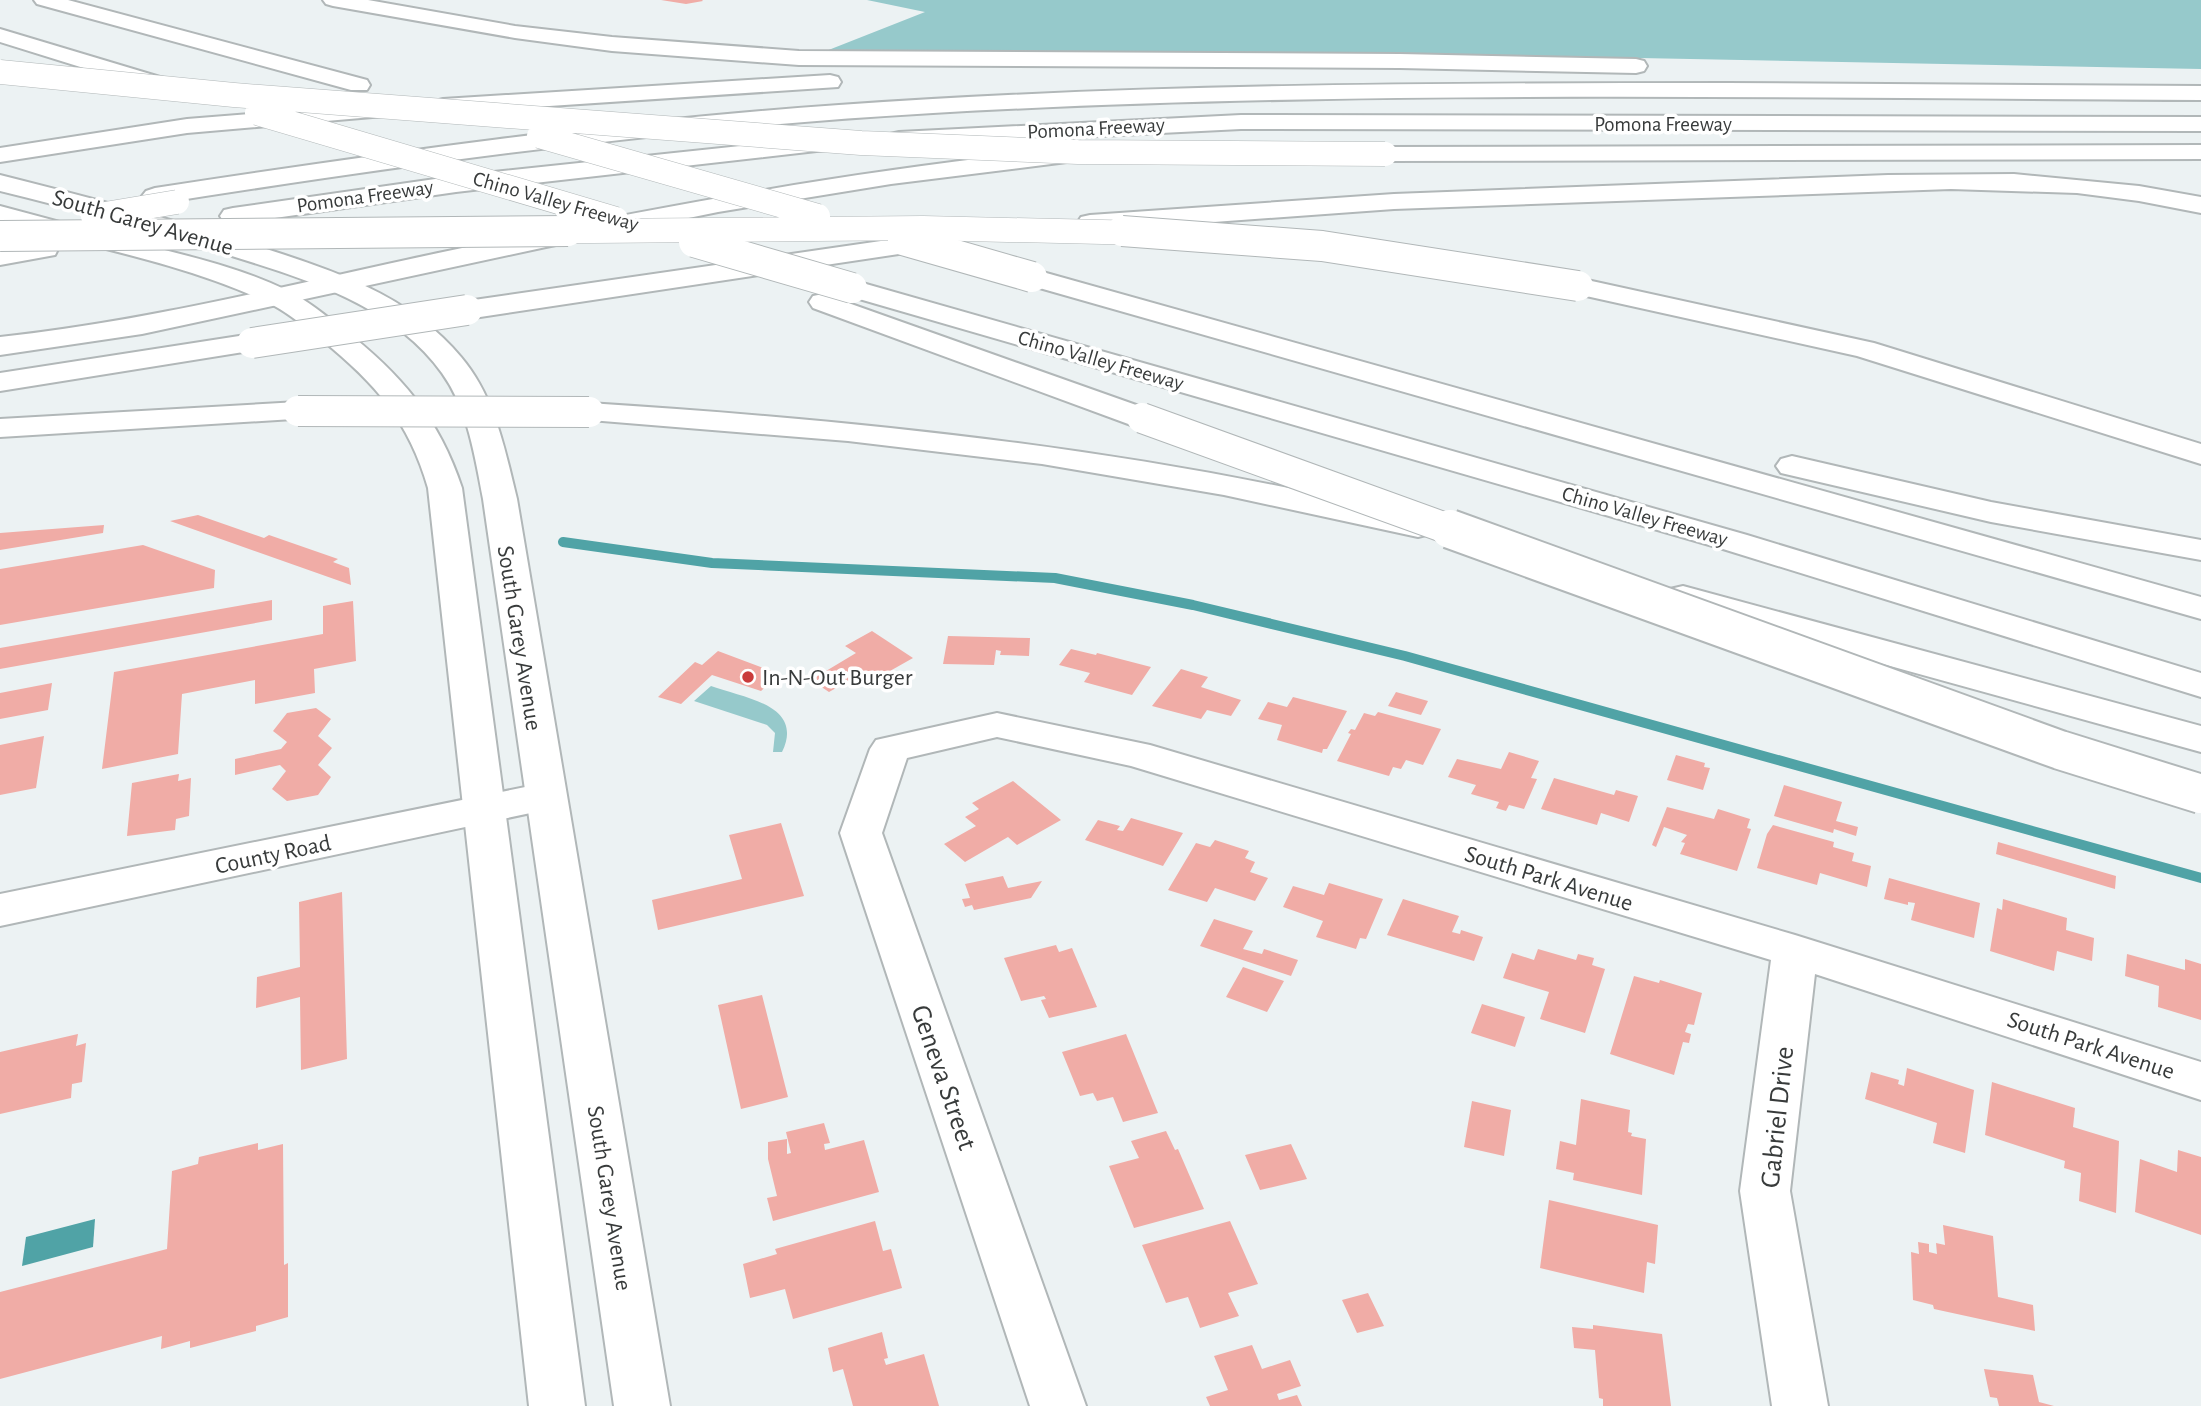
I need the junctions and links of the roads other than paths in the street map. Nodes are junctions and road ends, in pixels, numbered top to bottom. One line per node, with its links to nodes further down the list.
1 (44, 0): 7 (main road)
2 (126, 0): 7 (main road)
3 (333, 0): 5 (main road)
4 (0, 35): 25 (main road, Chino Valley Freeway, bridge)
5 (1662, 66)
6 (1827, 69): 9 (main road)
7 (310, 71): 27 (main road, bridge)
8 (0, 72): 16 (main road, bridge)
9 (2201, 79)
10 (1545, 92): 11 (main road, Pomona Freeway); 17 (main road); 19 (main road, Pomona Freeway)
11 (2201, 93)
12 (2201, 104): 19 (main road)
13 (2201, 114): 21 (main road)
14 (1588, 124): 15 (main road, Pomona Freeway); 21 (main road, Pomona Freeway); 24 (main road)
15 (2201, 124)
16 (2201, 152)
17 (0, 155)
18 (0, 183): 24 (main road, South Garey Avenue)
19 (166, 199): 23 (main road, bridge)
20 (2201, 205): 29 (main road, bridge)
21 (221, 213): 23 (main road, bridge); 23 (main road, Pomona Freeway, bridge)
22 (0, 214): 26 (main road, South Garey Avenue)
23 (2, 239): 31 (main road, bridge)
24 (337, 283): 26 (main road); 40 (main road, South Garey Avenue)
25 (837, 295): 35 (main road, Chino Valley Freeway); 39 (main road, bridge)
26 (277, 296): 28 (main road); 41 (main road, South Garey Avenue)
27 (1248, 337): 32 (main road); 33 (main road)
28 (0, 346)
29 (0, 382)
30 (0, 428): 34 (main road, bridge)
31 (2201, 454)
32 (2201, 550)
33 (2201, 608)
34 (1924, 664): 36 (main road); 38 (main road)
35 (2201, 685)
36 (2201, 739)
37 (890, 749): 43 (main road, South Park Avenue); 47 (main road, Geneva Street)
38 (2201, 753)
39 (2201, 794)
40 (545, 797): 41 (main road, County Road); 46 (main road, South Garey Avenue)
41 (485, 811): 42 (main road, County Road); 45 (main road, South Garey Avenue)
42 (0, 910)
43 (1795, 951): 44 (main road, South Park Avenue); 48 (main road, Gabriel Drive)
44 (2201, 1081)
45 (557, 1406)
46 (642, 1406)
47 (1058, 1406)
48 (1800, 1406)

